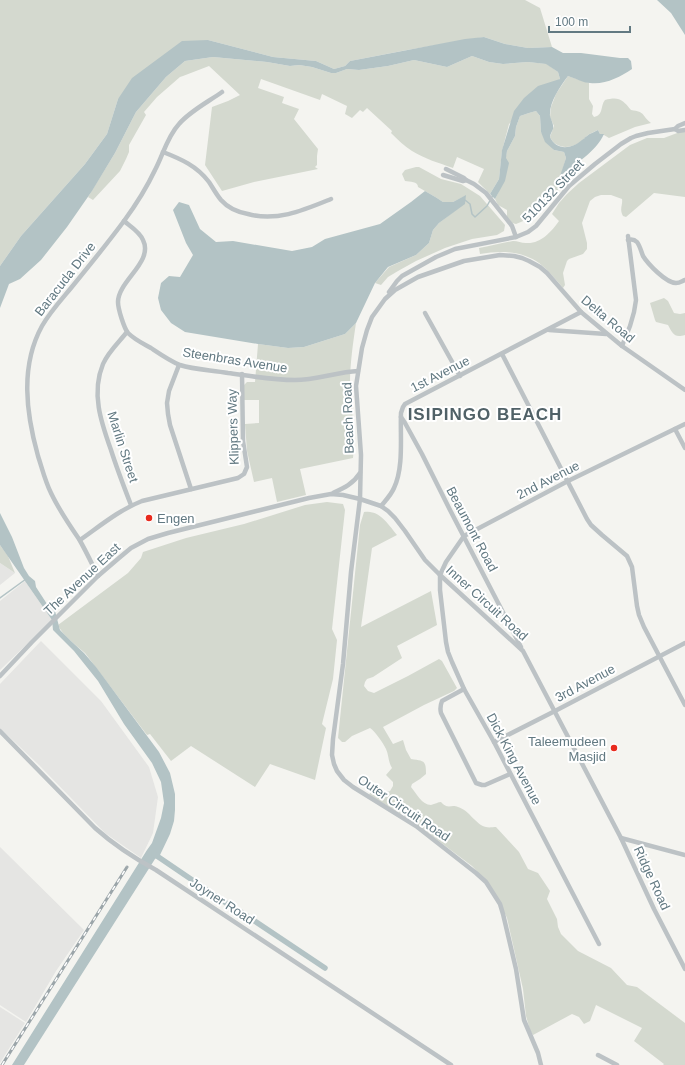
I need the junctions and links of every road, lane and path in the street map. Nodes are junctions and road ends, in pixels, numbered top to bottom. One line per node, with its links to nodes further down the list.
1 (222, 92): 5 (street, Baracuda Drive)
2 (685, 123): 3 (street, 510132 Street)
3 (675, 129): 4 (street, 510132 Street); 11 (street, 510132 Street)
4 (685, 130)
5 (163, 152): 9 (street); 10 (street, Baracuda Drive)
6 (446, 169): 8 (street)
7 (443, 175): 8 (street)
8 (466, 180): 11 (street)
9 (331, 199)
10 (124, 221): 18 (street); 39 (street, Baracuda Drive)
11 (516, 236): 14 (street, 510132 Street)
12 (500, 255): 14 (street, Beach Road); 15 (street, Delta Road)
13 (685, 280): 20 (street)
14 (385, 299): 23 (street, Beach Road)
15 (581, 312): 17 (street, 1st Avenue); 19 (street, Delta Road)
16 (425, 313): 25 (street)
17 (548, 330): 19 (street); 21 (street, 1st Avenue)
18 (127, 332): 22 (street, Steenbras Avenue); 36 (street, Marlin Street)
19 (606, 334): 20 (street, Delta Road)
20 (622, 346): 26 (street, Delta Road)
21 (502, 354): 25 (street, 1st Avenue); 32 (street)
22 (179, 365): 24 (street, Steenbras Avenue); 33 (street)
23 (358, 371): 24 (street, Steenbras Avenue); 31 (street, Beach Road)
24 (242, 374): 33 (street, Klippers Way)
25 (460, 376): 27 (street, 1st Avenue)
26 (685, 390)
27 (401, 417): 37 (street, 1st Avenue); 38 (street, Beaumont Road)
28 (685, 424): 29 (street, 2nd Avenue)
29 (675, 429): 30 (street); 32 (street, 2nd Avenue)
30 (685, 448)
31 (360, 472): 34 (street); 35 (street, Beach Road)
32 (568, 482): 38 (street, 2nd Avenue); 44 (street)
33 (191, 489): 36 (street)
34 (331, 494): 35 (street, The Avenue East); 41 (street, The Avenue East)
35 (360, 499): 37 (street, Inner Circuit Road); 58 (street, Outer Circuit Road)
36 (131, 505): 39 (street)
37 (381, 506): 40 (street, Inner Circuit Road)
38 (464, 536): 40 (street, 2nd Avenue); 43 (street, Beaumont Road)
39 (80, 540): 41 (street, Baracuda Drive)
40 (440, 575): 43 (street, Inner Circuit Road); 46 (street, Dick King Avenue)
41 (98, 576): 45 (street, The Avenue East)
42 (685, 643): 44 (street, 3rd Avenue)
43 (523, 651): 48 (street, Inner Circuit Road)
44 (660, 656): 47 (street); 48 (street, 3rd Avenue)
45 (0, 676)
46 (464, 689): 50 (street, Dick King Avenue); 51 (street)
47 (685, 705)
48 (555, 711): 50 (street, 3rd Avenue); 52 (street, Inner Circuit Road)
49 (0, 731): 57 (street, Joyner Road)
50 (494, 742): 51 (street, Dick King Avenue)
51 (510, 774): 54 (street, Dick King Avenue)
52 (621, 838): 53 (street); 55 (street, Ridge Road)
53 (685, 855)
54 (599, 944)
55 (685, 969)
56 (598, 1055): 59 (street)
57 (451, 1065)
58 (541, 1065)
59 (617, 1065)

